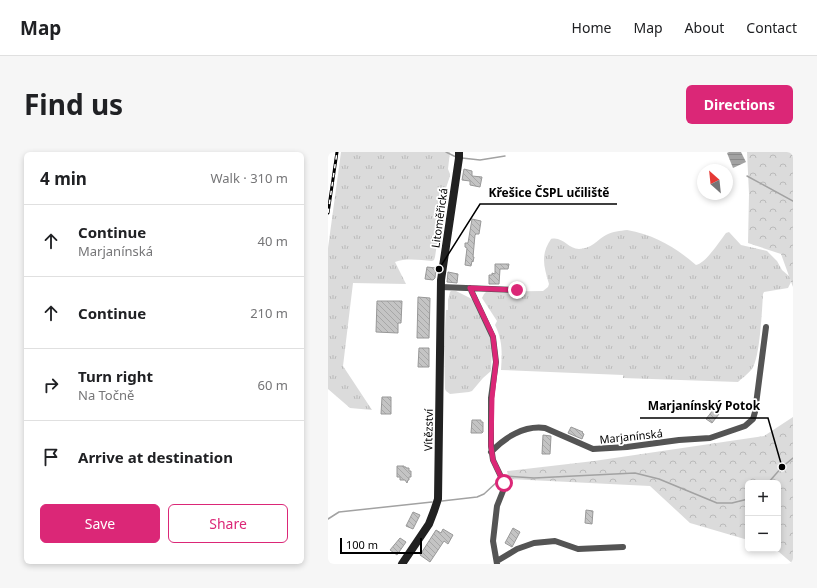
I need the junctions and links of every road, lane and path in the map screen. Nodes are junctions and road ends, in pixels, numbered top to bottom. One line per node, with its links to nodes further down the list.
1 (459, 155): 2 (main road, Litoměřická)
2 (441, 287): 3 (street); 9 (main road, Vítězství)
3 (470, 288): 4 (street); 6 (street)
4 (517, 290)
5 (766, 327): 6 (street, Marjanínská)
6 (491, 452): 8 (street)
7 (623, 547): 8 (street)
8 (497, 562)
9 (402, 564)

